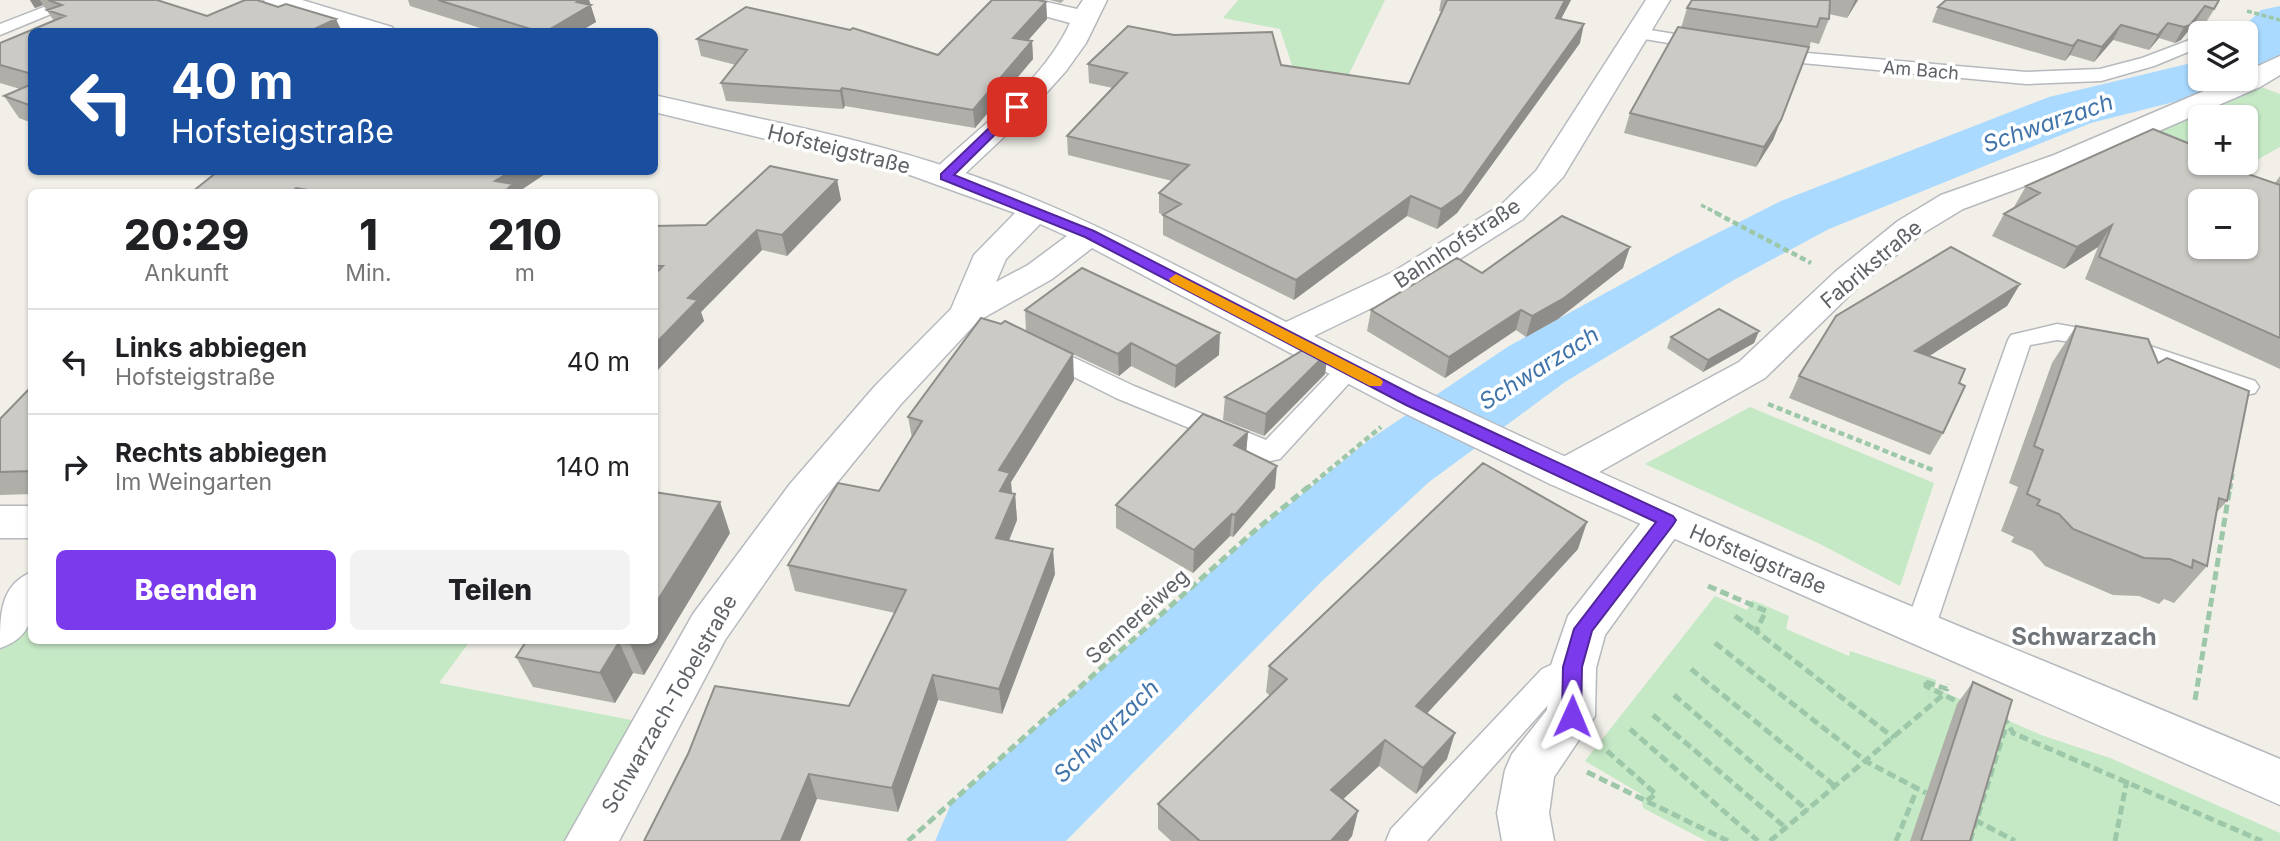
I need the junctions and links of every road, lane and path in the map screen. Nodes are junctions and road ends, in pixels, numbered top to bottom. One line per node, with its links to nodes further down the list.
1 (77, 0): 9 (lane)
2 (278, 0): 8 (street)
3 (1013, 0): 5 (street)
4 (1658, 0): 10 (street, Bahnhofstraße)
5 (1089, 8): 16 (street)
6 (2254, 12): 7 (path)
7 (2280, 20)
8 (370, 28)
9 (0, 30)
10 (1638, 33): 12 (lane); 22 (street, Bahnhofstraße)
11 (2188, 46): 13 (lane, Am Bach)
12 (1723, 47)
13 (1749, 51)
14 (2280, 64): 29 (street, Fabrikstraße)
15 (658, 104): 16 (street, Hofsteigstraße)
16 (945, 176): 18 (street, Hofsteigstraße)
17 (1701, 205): 20 (path)
18 (1036, 210): 19 (street, Hofsteigstraße); 21 (street, Schwarzach-Tobelstraße)
19 (1090, 234): 21 (street, Schwarzach-Tobelstraße); 22 (street, Hofsteigstraße)
20 (1792, 255)
21 (979, 319): 66 (street, Schwarzach-Tobelstraße)
22 (1285, 336): 24 (street, Hofsteigstraße)
23 (1015, 337): 24 (lane)
24 (1349, 369): 27 (street, Hofsteigstraße)
25 (2246, 387): 30 (lane)
26 (1758, 400): 30 (path)
27 (1404, 412): 29 (street, Hofsteigstraße); 67 (path, Sennereiweg)
28 (2235, 456): 44 (path)
29 (1564, 474): 31 (street, Hofsteigstraße)
30 (1969, 485): 37 (lane)
31 (1667, 520): 37 (street, Hofsteigstraße); 41 (street)
32 (0, 522): 33 (street)
33 (28, 522)
34 (1708, 586): 39 (path)
35 (28, 594): 38 (street)
36 (1735, 616): 39 (path)
37 (1920, 628): 57 (street, Hofsteigstraße)
38 (0, 630)
39 (1756, 631): 52 (path)
40 (1715, 643): 54 (path)
41 (1573, 667): 68 (lane); 69 (street)
42 (1691, 670): 58 (path)
43 (1674, 695): 62 (path)
44 (2195, 703)
45 (1994, 705): 51 (path)
46 (1975, 710): 52 (path)
47 (1653, 715): 65 (path)
48 (1996, 720): 50 (path)
49 (1630, 729): 71 (path)
50 (2004, 732): 51 (path); 64 (path)
51 (2013, 733): 55 (path)
52 (1894, 738): 54 (path)
53 (1607, 751): 61 (path)
54 (1867, 762): 58 (path); 59 (path)
55 (2127, 780): 76 (path); 77 (path)
56 (1604, 781): 61 (path)
57 (2280, 782)
58 (1836, 787): 62 (path)
59 (1917, 789): 60 (path); 73 (path)
60 (1926, 793)
61 (1644, 802): 70 (path)
62 (1808, 811): 65 (path)
63 (1966, 815): 64 (path)
64 (1976, 821): 74 (path); 75 (path)
65 (1786, 828): 72 (path)
66 (591, 841)
67 (908, 841)
68 (1404, 841)
69 (1528, 841)
70 (1728, 841)
71 (1758, 841)
72 (1770, 841)
73 (1896, 841)
74 (1970, 841)
75 (2015, 841)
76 (2115, 841)
77 (2262, 841)

